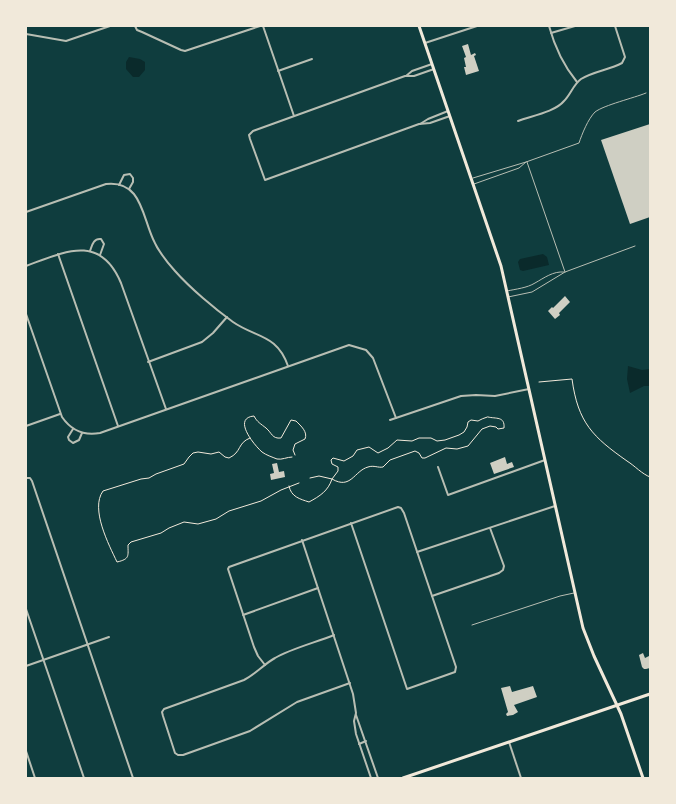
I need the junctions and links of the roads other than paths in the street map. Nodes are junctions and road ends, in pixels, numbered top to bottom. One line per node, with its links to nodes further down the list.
1 (110, 26): 10 (street)
2 (135, 26): 3 (street)
3 (261, 26): 15 (street)
4 (419, 26): 11 (main road)
5 (477, 26): 11 (street)
6 (549, 26): 9 (street)
7 (575, 26): 9 (street)
8 (615, 26): 17 (street)
9 (551, 33): 17 (street)
10 (26, 34)
11 (425, 43): 13 (main road)
12 (312, 59): 15 (street)
13 (432, 64): 14 (main road); 16 (street)
14 (434, 69): 16 (street); 19 (main road)
15 (278, 71): 20 (street)
16 (405, 76): 20 (street)
17 (577, 82): 22 (street)
18 (646, 93): 24 (lane)
19 (448, 111): 21 (main road); 23 (street)
20 (294, 116): 23 (street)
21 (450, 116): 23 (street); 25 (main road)
22 (518, 121)
23 (419, 124)
24 (526, 162): 25 (lane); 27 (lane); 35 (lane)
25 (471, 178): 27 (main road)
26 (119, 185): 28 (street); 28 (street); 29 (street)
27 (474, 185): 36 (main road)
28 (129, 189): 39 (street)
29 (26, 212)
30 (635, 246): 35 (lane)
31 (90, 252): 32 (street); 33 (street); 33 (street)
32 (58, 254): 34 (street); 48 (street)
33 (100, 255): 40 (street)
34 (26, 266)
35 (565, 272): 36 (lane); 37 (lane)
36 (507, 291): 37 (main road)
37 (508, 297): 42 (main road)
38 (26, 314): 44 (street)
39 (227, 317): 40 (street); 41 (street)
40 (148, 362): 43 (street)
41 (288, 366): 43 (street); 45 (street)
42 (529, 389): 45 (street); 51 (main road)
43 (166, 410): 48 (street)
44 (60, 414): 47 (street); 49 (street)
45 (396, 418): 46 (street)
46 (390, 420)
47 (26, 426)
48 (118, 426): 50 (street)
49 (73, 429): 50 (street); 50 (street)
50 (82, 433)
51 (545, 460): 52 (street); 54 (main road)
52 (438, 467)
53 (26, 478): 67 (street)
54 (555, 506): 56 (street); 60 (main road)
55 (351, 523): 57 (street); 58 (street); 61 (street)
56 (490, 528): 58 (street); 61 (street)
57 (302, 540): 59 (street); 63 (street)
58 (417, 552): 61 (street)
59 (318, 588): 63 (street); 65 (street)
60 (575, 593): 64 (lane); 73 (main road)
61 (432, 596)
62 (26, 609): 68 (street)
63 (243, 614): 69 (street)
64 (472, 625)
65 (334, 635): 69 (street); 71 (street)
66 (109, 637): 67 (street)
67 (88, 645): 68 (street); 81 (street)
68 (44, 660): 70 (street); 80 (street)
69 (265, 665): 71 (street)
70 (26, 666)
71 (350, 683): 74 (street)
72 (650, 694): 73 (main road)
73 (617, 705): 76 (main road); 86 (main road)
74 (356, 714): 75 (street); 77 (street)
75 (366, 741): 77 (street); 83 (street)
76 (509, 742): 84 (main road); 85 (street)
77 (359, 744): 82 (street)
78 (26, 751): 79 (street)
79 (35, 778)
80 (84, 778)
81 (133, 778)
82 (371, 778)
83 (378, 778)
84 (404, 778)
85 (521, 778)
86 (643, 778)

